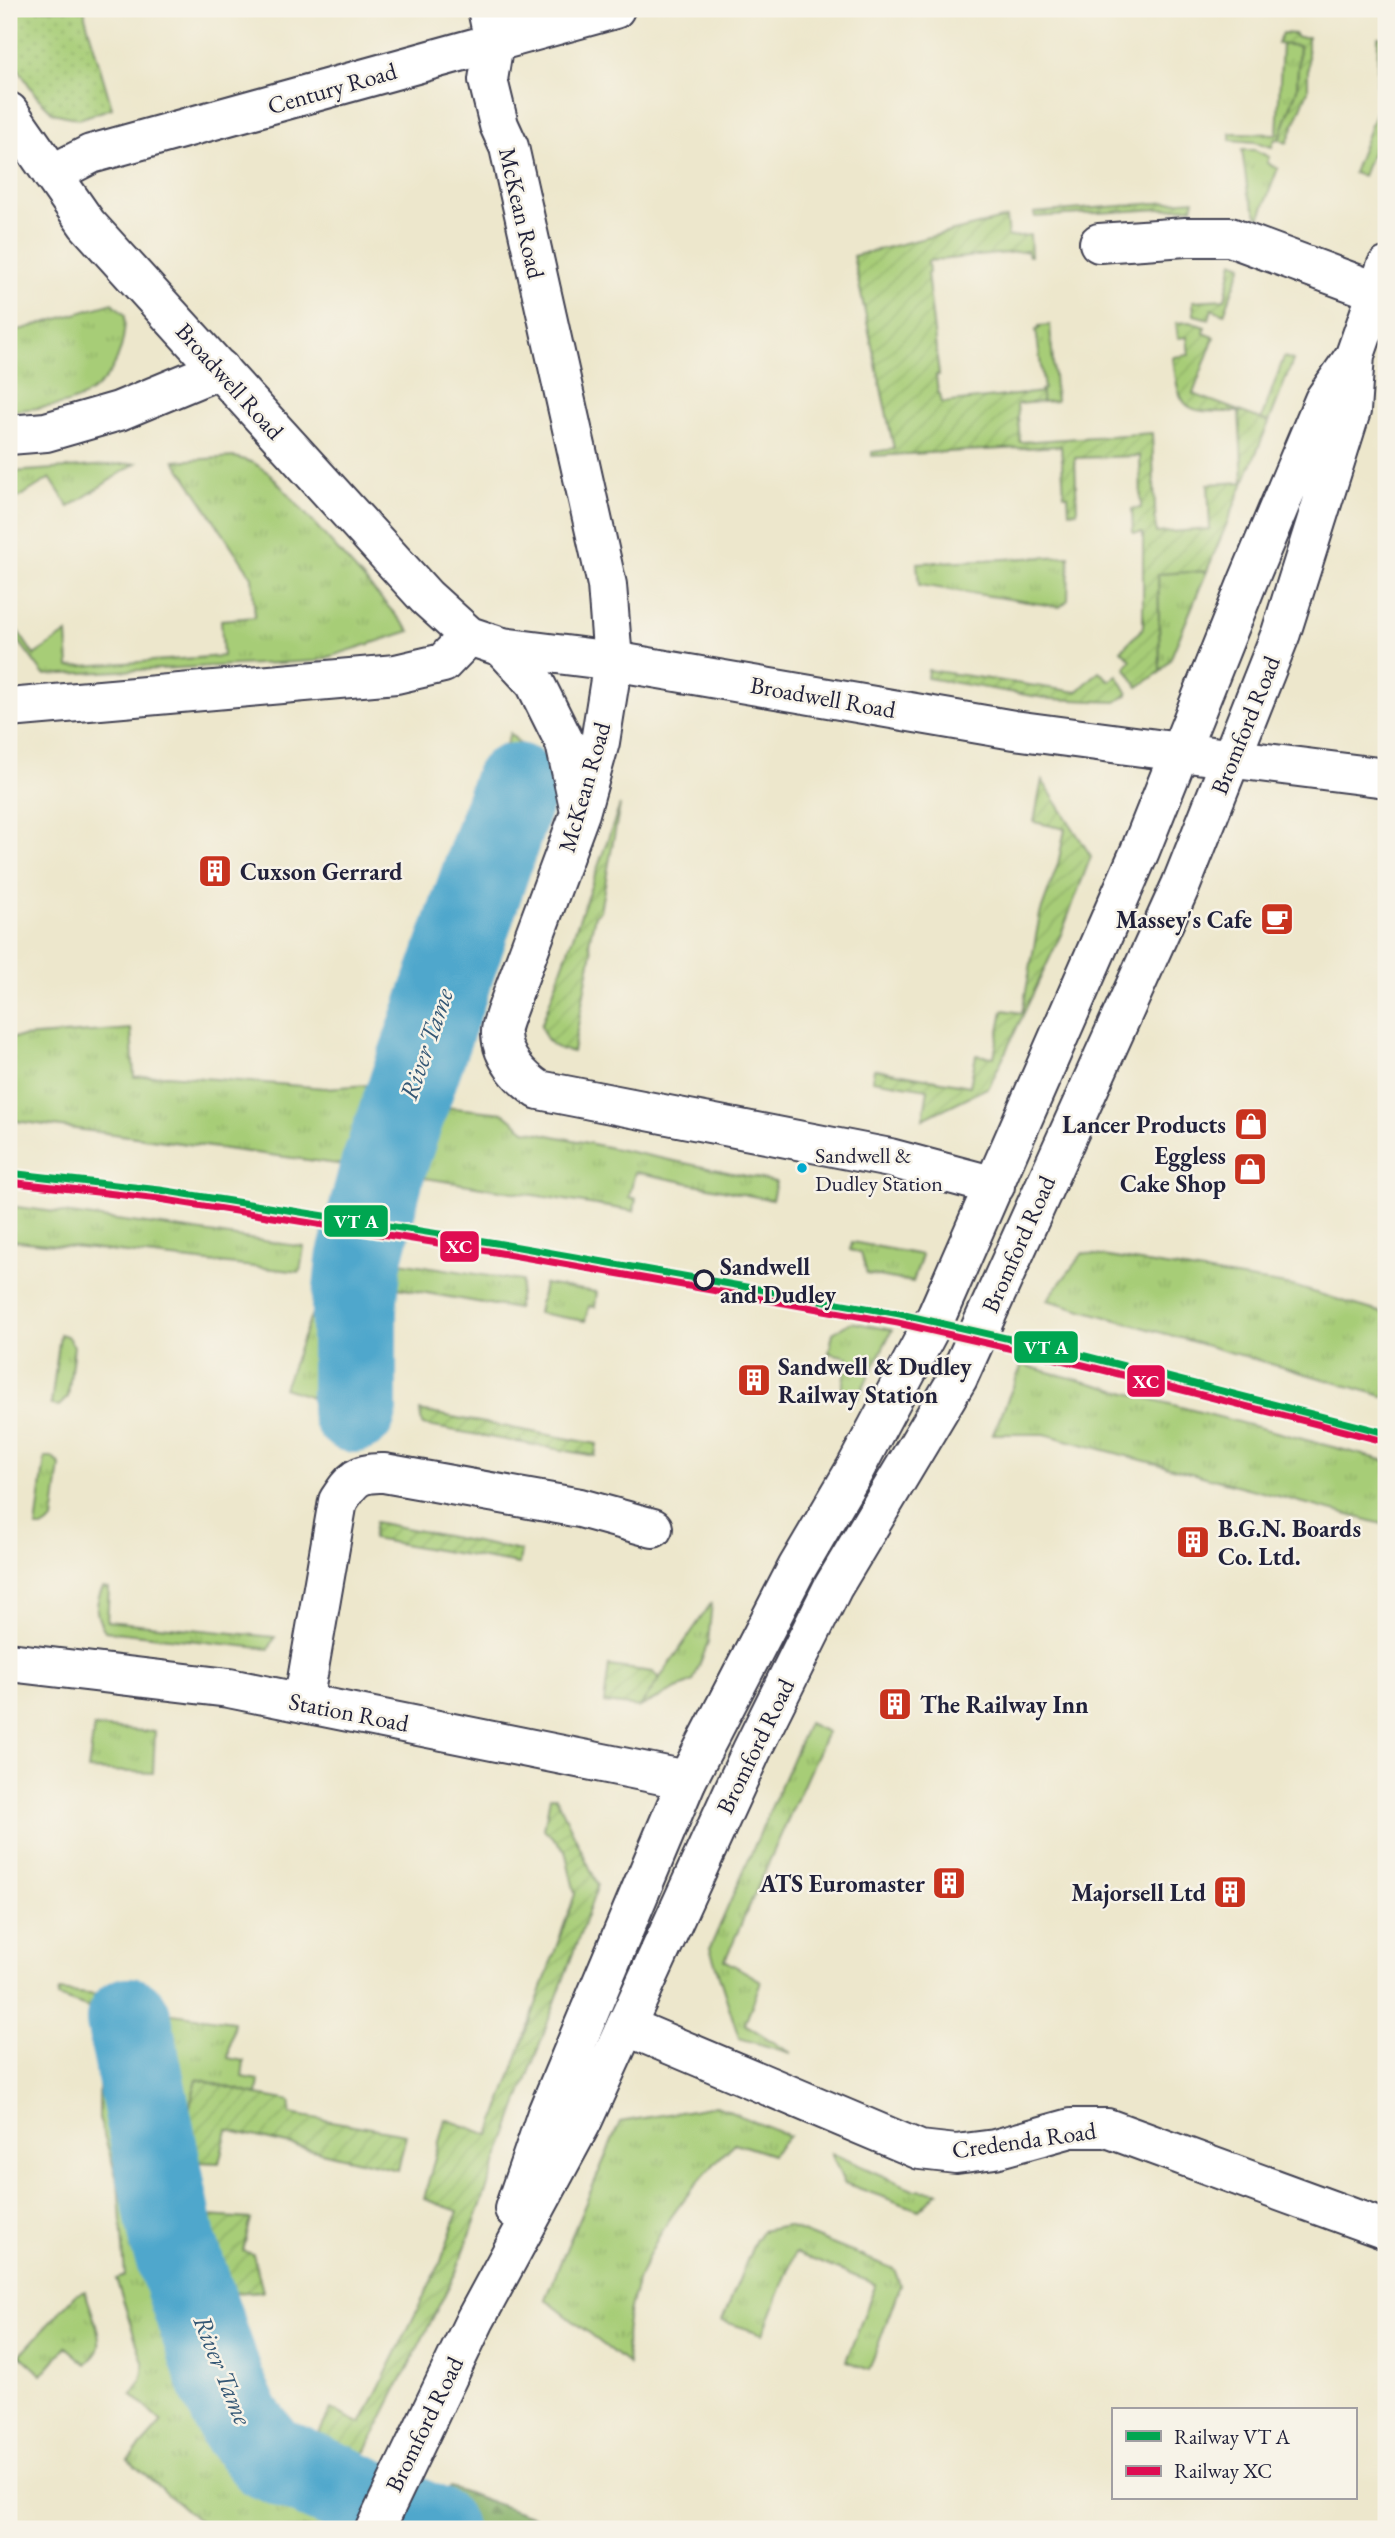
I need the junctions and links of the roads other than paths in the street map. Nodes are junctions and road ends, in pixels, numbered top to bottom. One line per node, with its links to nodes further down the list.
1 (615, 9): 2 (street, Century Road)
2 (491, 25): 4 (street, Century Road); 11 (street, McKean Road)
3 (9, 112): 4 (street, Broadwell Road)
4 (52, 174): 8 (street, Broadwell Road)
5 (1100, 243): 6 (street)
6 (1382, 279): 7 (street, Bromford Road)
7 (1355, 355): 13 (street, Bromford Road); 14 (street, Bromford Road)
8 (220, 369): 9 (street); 10 (street, Broadwell Road)
9 (9, 435)
10 (485, 641): 11 (street, Broadwell Road); 12 (street); 16 (street)
11 (613, 661): 13 (street, Broadwell Road); 16 (street, McKean Road)
12 (9, 708)
13 (1180, 752): 14 (street, Broadwell Road); 18 (street, Bromford Road)
14 (1232, 758): 15 (street, Broadwell Road); 17 (street, Bromford Road)
15 (1386, 778)
16 (580, 813): 18 (street, McKean Road)
17 (1091, 1083): 18 (street); 20 (street, Bromford Road)
18 (995, 1186): 23 (street, Bromford Road)
19 (653, 1528): 22 (street)
20 (828, 1598): 23 (street); 24 (street, Bromford Road)
21 (9, 1662): 22 (street, Station Road)
22 (303, 1703): 23 (street, Station Road)
23 (687, 1780): 24 (street); 25 (street, Bromford Road)
24 (714, 1833): 26 (street, Bromford Road)
25 (603, 1982): 26 (street); 27 (street, Bromford Road)
26 (626, 2026): 27 (street); 28 (street, Credenda Road); 29 (street, Bromford Road)
27 (547, 2113): 29 (street, Bromford Road)
28 (1386, 2230)
29 (475, 2320): 30 (street, Bromford Road)
30 (381, 2517)

